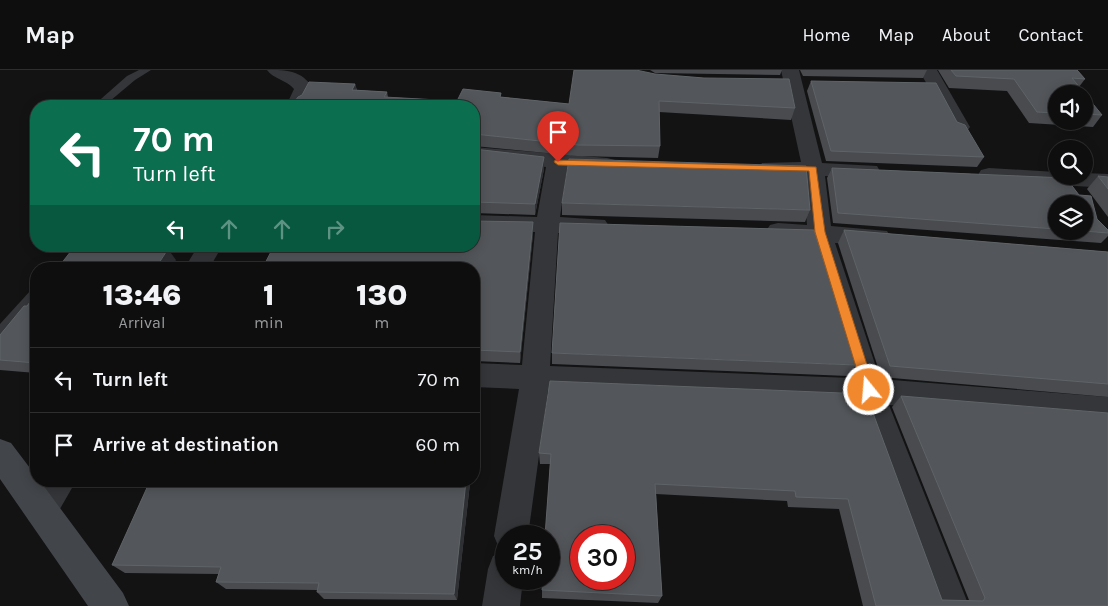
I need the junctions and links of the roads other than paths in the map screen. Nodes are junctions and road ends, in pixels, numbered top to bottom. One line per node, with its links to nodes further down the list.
1 (146, 70): 5 (lane)
2 (276, 70): 6 (street)
3 (924, 78): 7 (street)
4 (794, 80): 12 (street)
5 (105, 100)
6 (298, 100)
7 (960, 127)
8 (480, 154): 9 (street)
9 (558, 162): 10 (street); 19 (street)
10 (626, 165)
11 (754, 168): 12 (street)
12 (813, 169): 13 (street); 22 (street)
13 (890, 171)
14 (967, 174): 15 (street)
15 (1048, 177)
16 (1093, 180): 17 (street)
17 (1108, 181)
18 (480, 223): 19 (street)
19 (547, 226): 20 (street); 27 (street)
20 (622, 227)
21 (754, 230): 22 (street)
22 (820, 232): 23 (street); 28 (street)
23 (899, 238)
24 (30, 301): 25 (lane)
25 (0, 334)
26 (480, 375): 27 (street)
27 (535, 379): 28 (street); 33 (street)
28 (869, 390): 29 (street); 37 (street)
29 (1108, 410)
30 (0, 453): 32 (main road)
31 (56, 487): 32 (street)
32 (41, 510): 35 (main road)
33 (513, 525)
34 (503, 590): 36 (street)
35 (110, 606)
36 (501, 606)
37 (950, 606)

